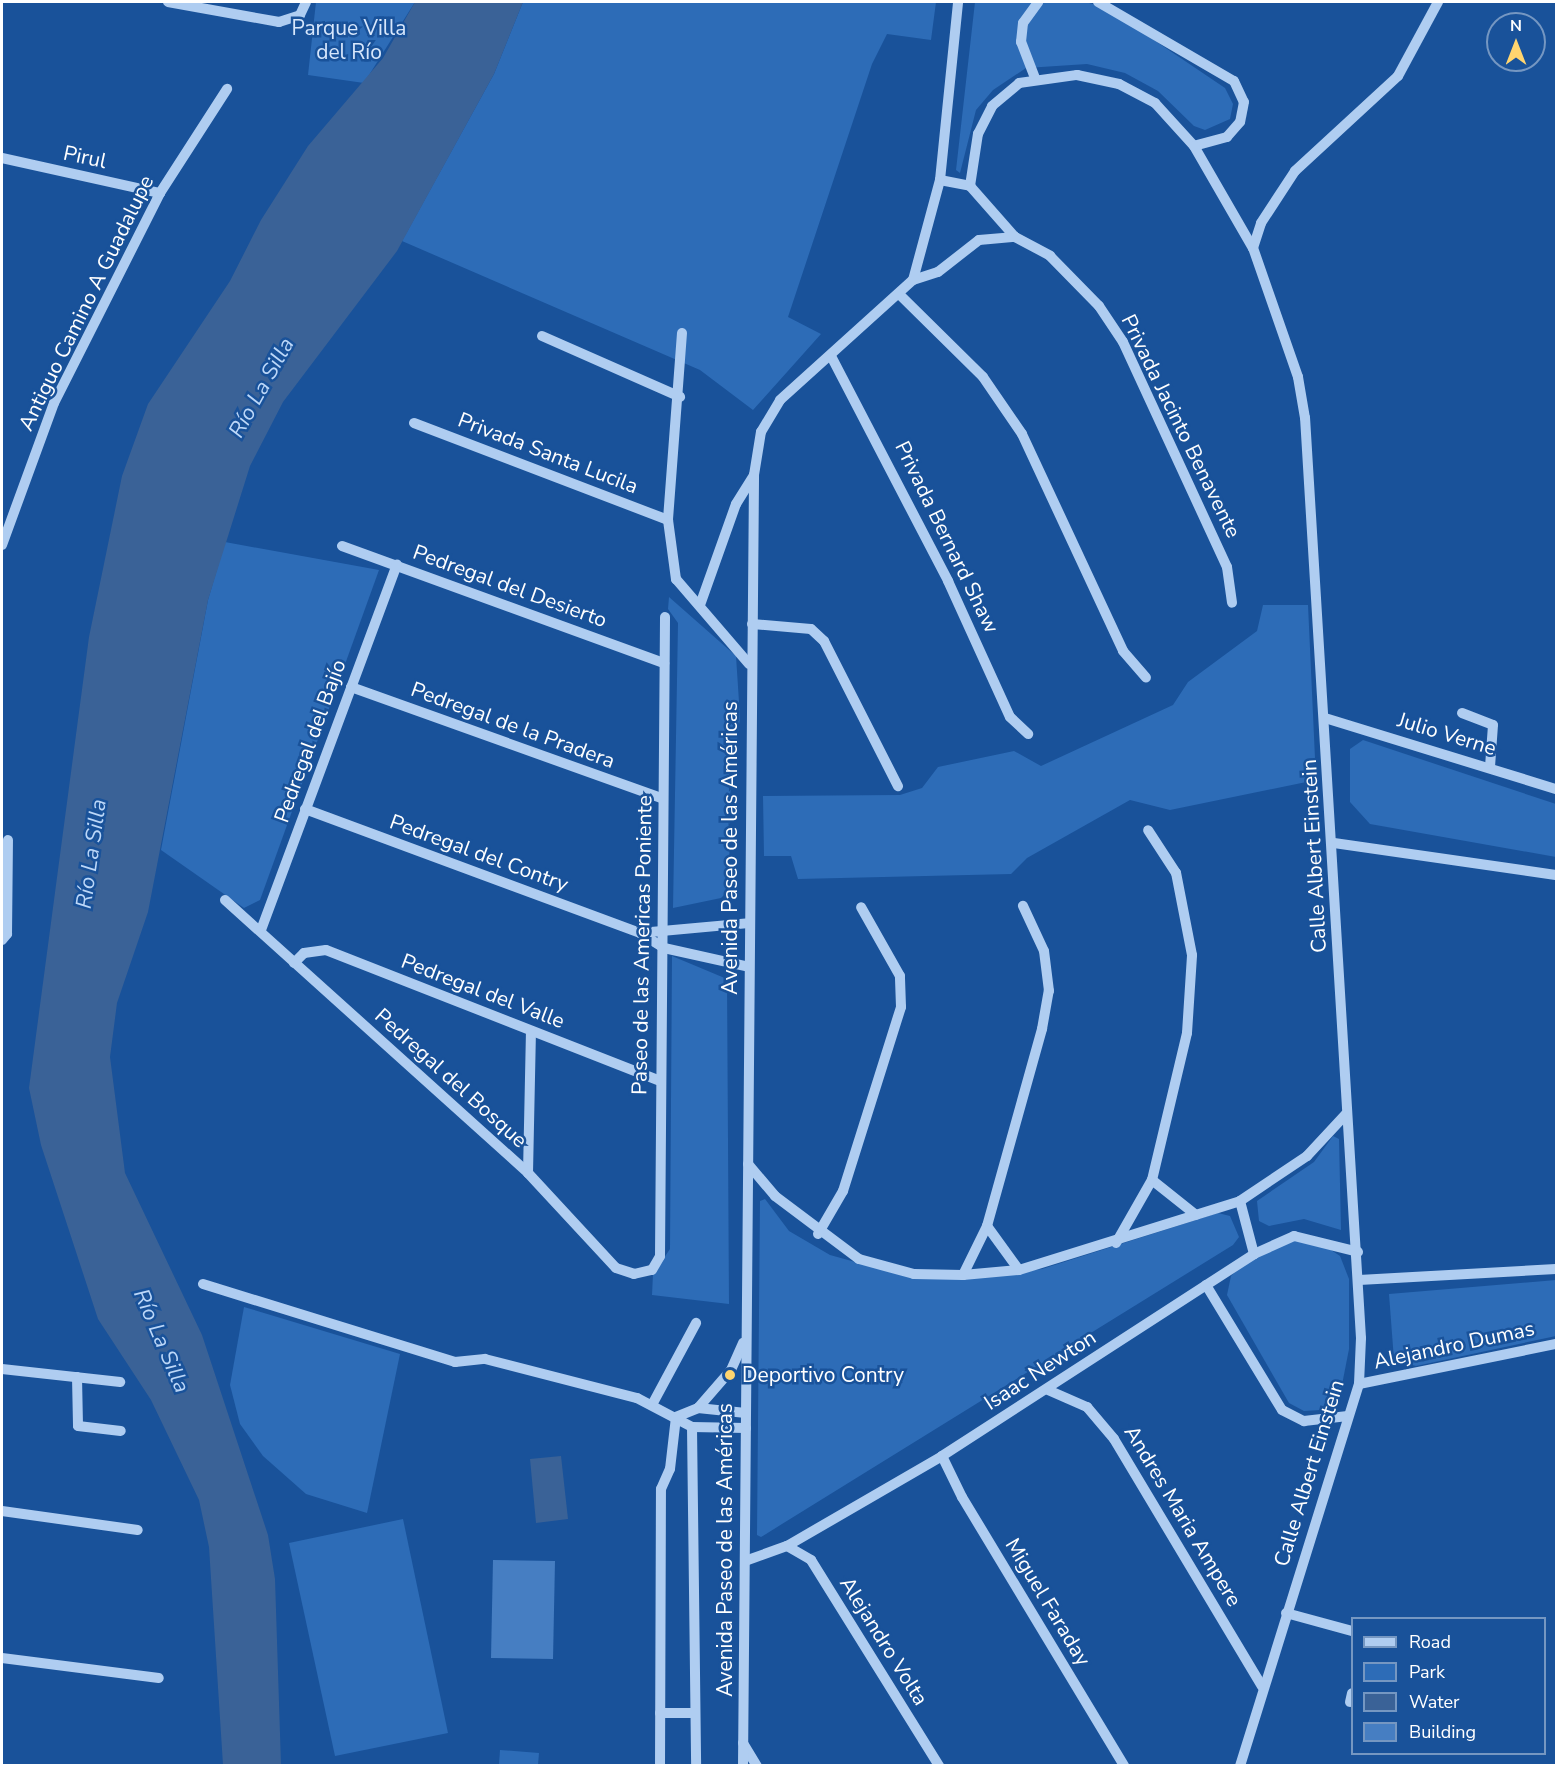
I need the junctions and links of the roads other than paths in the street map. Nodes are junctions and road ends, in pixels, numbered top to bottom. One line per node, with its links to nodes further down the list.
1 (168, 2): 6 (street)
2 (958, 2): 11 (street, Avenida Paseo de las Américas)
3 (1038, 2): 7 (street)
4 (1098, 2): 9 (street)
5 (1438, 2): 15 (street)
6 (306, 4)
7 (1035, 78): 9 (street, Calle Albert Einstein); 12 (street)
8 (227, 89): 13 (street, Antiguo Camino A Guadalupe)
9 (1194, 146): 15 (street, Calle Albert Einstein)
10 (2, 158): 13 (street, Pirul)
11 (940, 180): 12 (street); 16 (street, Avenida Paseo de las Américas)
12 (970, 186): 14 (street, Privada Jacinto Benavente)
13 (160, 193): 25 (street, Antiguo Camino A Guadalupe)
14 (1015, 237): 16 (street); 28 (street, Privada Jacinto Benavente)
15 (1253, 248): 37 (street, Calle Albert Einstein)
16 (913, 280): 17 (street, Avenida Paseo de las Américas)
17 (901, 296): 20 (street, Avenida Paseo de las Américas); 34 (street)
18 (682, 333): 21 (street)
19 (542, 336): 21 (street)
20 (831, 356): 23 (street, Avenida Paseo de las Américas); 38 (street, Privada Bernard Shaw)
21 (680, 397): 24 (street)
22 (414, 423): 24 (street, Privada Santa Lucila)
23 (754, 475): 29 (street); 31 (street, Avenida Paseo de las Américas)
24 (668, 520): 29 (street)
25 (2, 545)
26 (342, 546): 27 (street, Pedregal del Desierto)
27 (397, 565): 32 (street, Pedregal del Desierto); 35 (street, Pedregal del Bajío)
28 (1232, 603)
29 (700, 605): 33 (street)
30 (665, 617): 32 (street, Paseo de las Americas Poniente)
31 (752, 624): 33 (street, Avenida Paseo de las Américas); 40 (street)
32 (663, 663): 42 (street, Paseo de las Americas Poniente)
33 (749, 664): 51 (street, Avenida Paseo de las Américas)
34 (1146, 677)
35 (351, 687): 42 (street, Pedregal de la Pradera); 43 (street, Pedregal del Bajío)
36 (1462, 713): 39 (street)
37 (1325, 718): 39 (street, Julio Verne); 46 (street, Calle Albert Einstein)
38 (1028, 734)
39 (1490, 767): 41 (street, Julio Verne)
40 (898, 786)
41 (1557, 789)
42 (663, 799): 52 (street, Paseo de las Americas Poniente)
43 (305, 809): 53 (street, Pedregal del Bajío); 54 (street, Pedregal del Contry)
44 (1148, 830): 64 (street)
45 (9, 840): 55 (street)
46 (1334, 843): 47 (street); 61 (street, Calle Albert Einstein)
47 (1557, 875)
48 (225, 900): 53 (street, Pedregal del Bosque)
49 (1023, 906): 67 (street)
50 (861, 907): 68 (street)
51 (749, 923): 52 (street); 58 (street, Avenida Paseo de las Américas)
52 (663, 928): 54 (street); 56 (street, Paseo de las Americas Poniente)
53 (261, 930): 57 (street, Pedregal del Bosque)
54 (640, 933): 56 (street, Pedregal del Contry)
55 (2, 940)
56 (664, 948): 58 (street, Pedregal del Contry); 60 (street, Paseo de las Americas Poniente)
57 (294, 963): 59 (street, Pedregal del Valle); 63 (street, Pedregal del Bosque)
58 (749, 967): 62 (street, Avenida Paseo de las Américas)
59 (531, 1031): 60 (street, Pedregal del Valle); 63 (street)
60 (660, 1081): 73 (street, Paseo de las Americas Poniente)
61 (1346, 1114): 65 (street); 70 (street, Calle Albert Einstein)
62 (748, 1164): 68 (street); 80 (street, Avenida Paseo de las Américas)
63 (528, 1173): 73 (street, Pedregal del Bosque)
64 (1152, 1180): 66 (street); 69 (street)
65 (1240, 1201): 66 (street); 71 (street)
66 (1196, 1215): 69 (street)
67 (987, 1226): 74 (street); 75 (street)
68 (818, 1233): 75 (street)
69 (1116, 1243): 74 (street)
70 (1358, 1252): 71 (street, Isaac Newton); 76 (street, Calle Albert Einstein)
71 (1254, 1254): 78 (street, Isaac Newton)
72 (1557, 1269): 76 (street)
73 (652, 1270)
74 (1019, 1270): 75 (street)
75 (963, 1275)
76 (1359, 1280): 85 (street, Calle Albert Einstein)
77 (202, 1284): 87 (street)
78 (1206, 1285): 86 (street, Isaac Newton); 90 (street)
79 (696, 1323): 87 (street)
80 (745, 1337): 88 (street); 89 (street, Avenida Paseo de las Américas)
81 (1557, 1344): 85 (street, Alejandro Dumas)
82 (2, 1369): 83 (street)
83 (77, 1377): 84 (street); 94 (street)
84 (120, 1382)
85 (1359, 1384): 90 (street, Calle Albert Einstein)
86 (1048, 1390): 95 (street, Isaac Newton); 104 (street, Andres Maria Ampere)
87 (652, 1403): 91 (street)
88 (698, 1408): 89 (street); 91 (street)
89 (746, 1413): 93 (street, Avenida Paseo de las Américas)
90 (1348, 1416): 100 (street, Calle Albert Einstein)
91 (676, 1417): 92 (street); 105 (street)
92 (692, 1427): 93 (street); 106 (street)
93 (746, 1428): 99 (street, Avenida Paseo de las Américas)
94 (121, 1431)
95 (942, 1456): 98 (street, Isaac Newton); 113 (street, Miguel Faraday)
96 (2, 1511): 97 (street)
97 (138, 1530)
98 (787, 1546): 99 (street, Isaac Newton); 112 (street, Alejandro Volta)
99 (745, 1560): 107 (street, Avenida Paseo de las Américas)
100 (1286, 1613): 101 (street); 104 (street, Calle Albert Einstein)
101 (1351, 1630)
102 (2, 1658): 103 (street)
103 (159, 1678)
104 (1262, 1686): 114 (street, Calle Albert Einstein)
105 (660, 1713): 106 (street); 108 (street)
106 (696, 1713): 109 (street)
107 (743, 1743): 110 (street, Avenida Paseo de las Américas); 111 (street)
108 (660, 1766)
109 (696, 1766)
110 (743, 1766)
111 (757, 1766)
112 (939, 1766)
113 (1124, 1766)
114 (1240, 1766)

